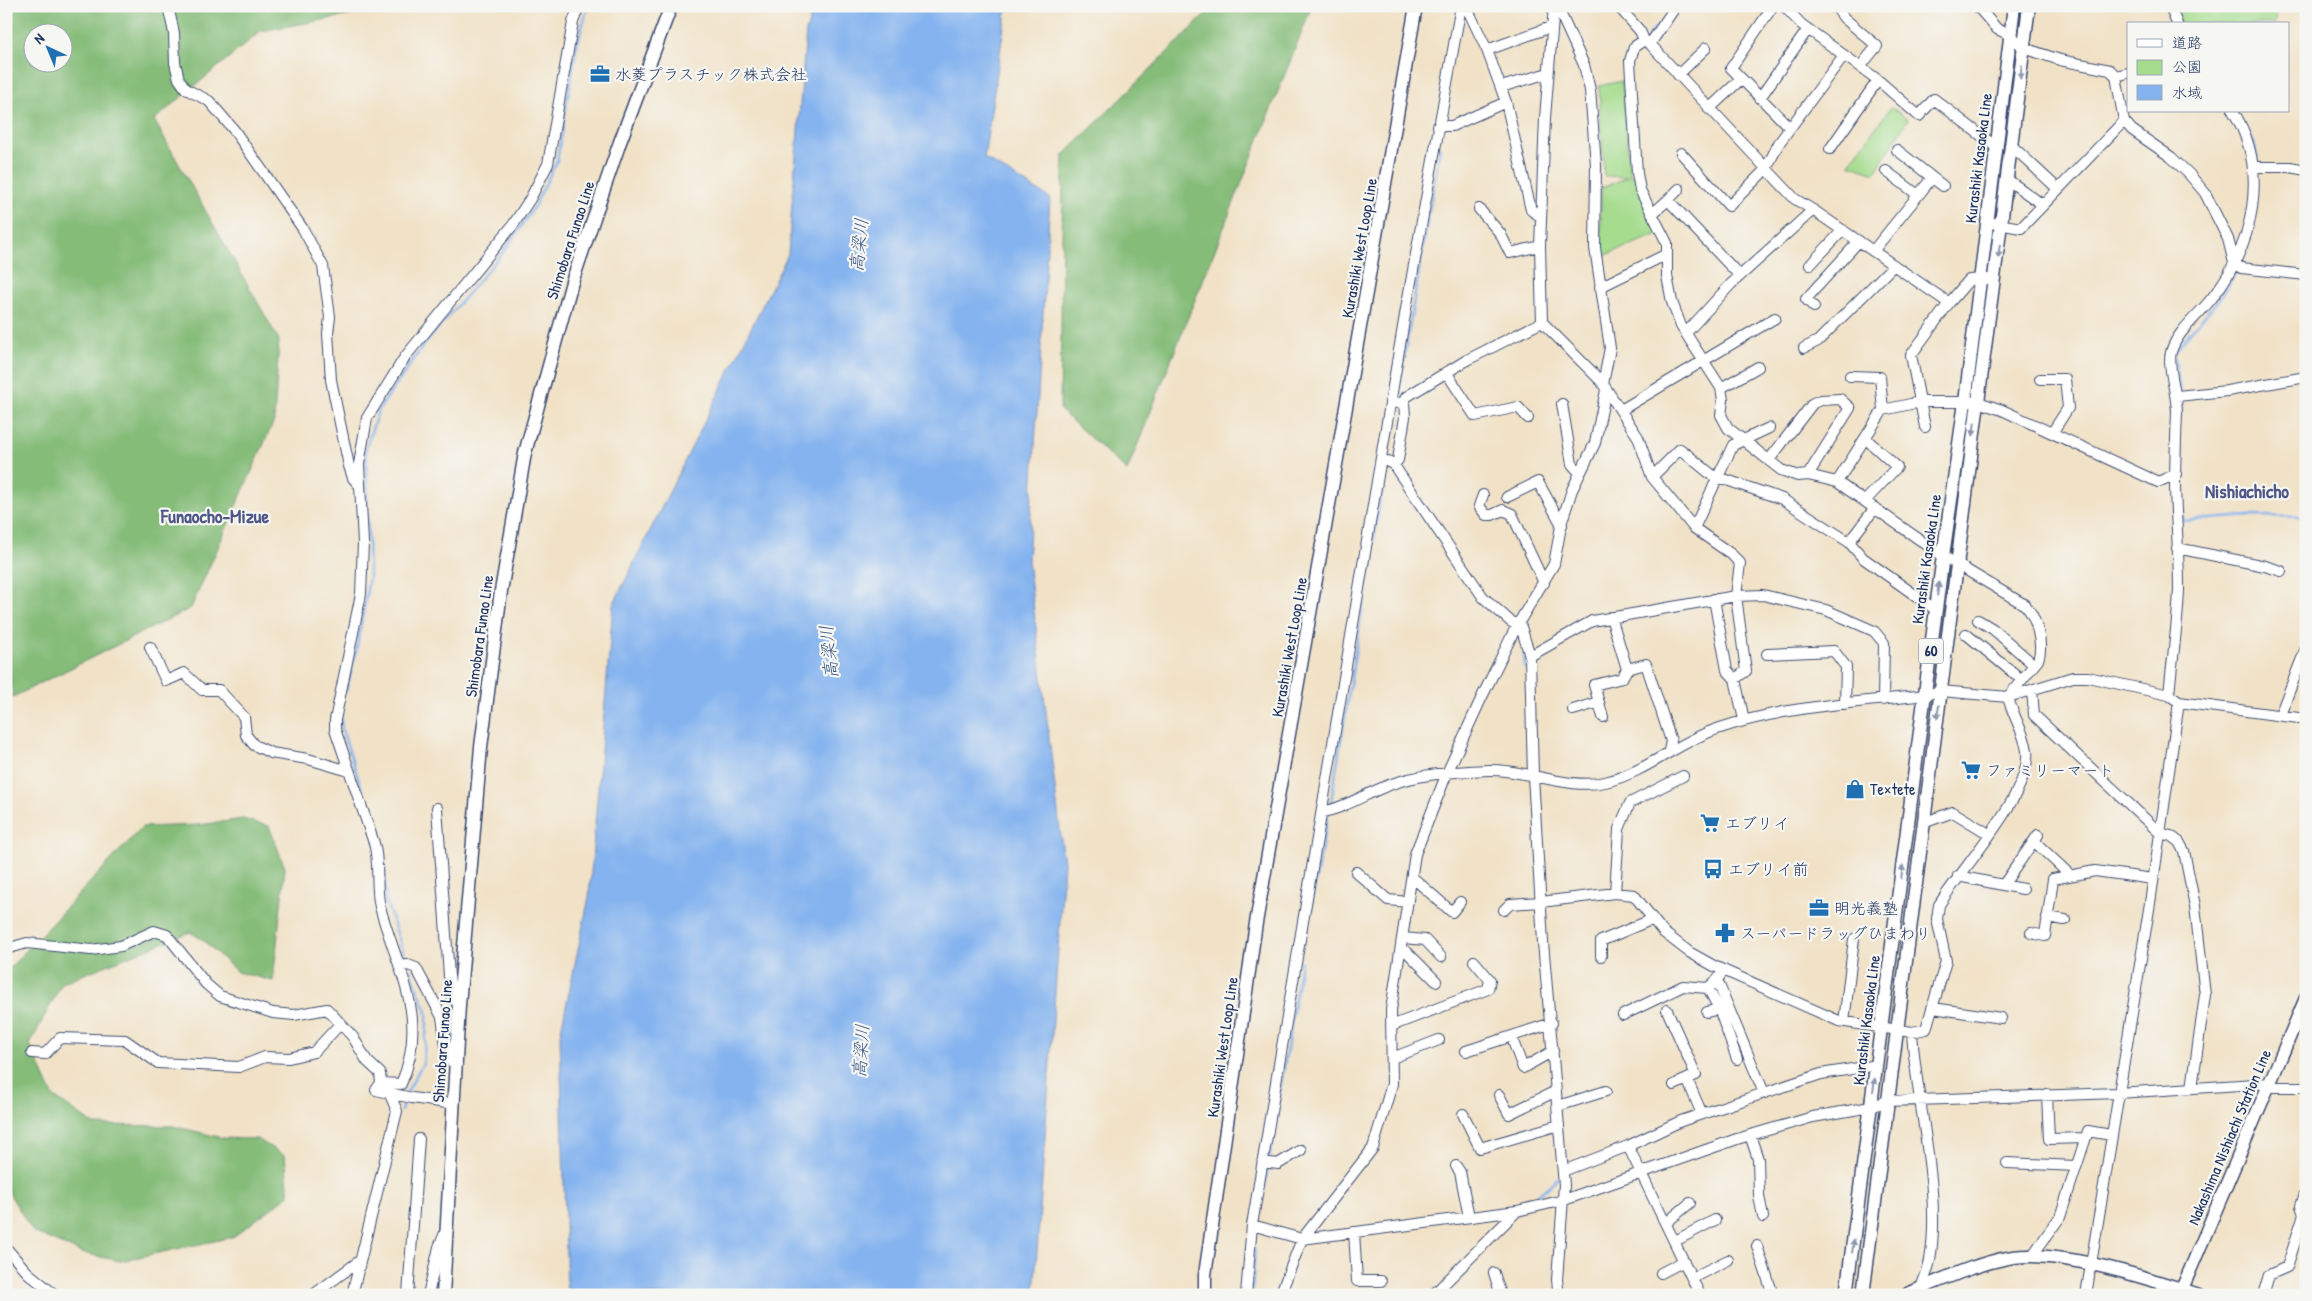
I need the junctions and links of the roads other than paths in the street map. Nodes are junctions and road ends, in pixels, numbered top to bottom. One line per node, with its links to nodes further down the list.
1 (168, 6): 111 (street)
2 (579, 6): 111 (street)
3 (671, 6): 192 (main road, Shimobara Funao Line)
4 (1416, 6): 281 (main road, Kurashiki West Loop Line)
5 (1556, 6): 17 (street); 75 (street)
6 (1618, 6): 20 (street)
7 (1676, 6): 20 (street)
8 (1773, 6): 30 (street)
9 (1784, 6): 18 (street)
10 (1835, 6): 25 (street)
11 (1977, 6): 19 (street)
12 (2014, 6): 19 (main road, Kurashiki Kasaoka Line / 60)
13 (2029, 6): 22 (main road, Kurashiki Kasaoka Line / 60)
14 (2170, 6): 16 (street)
15 (1463, 8): 23 (street); 38 (street)
16 (2176, 22)
17 (1551, 26): 23 (street); 26 (street)
18 (1808, 29): 24 (street); 33 (street)
19 (2010, 36): 22 (street); 41 (main road, Kurashiki Kasaoka Line / 60)
20 (1647, 42): 28 (street); 59 (street)
21 (1706, 48): 28 (street)
22 (2024, 48): 29 (street); 40 (main road, Kurashiki Kasaoka Line / 60, one-way to 40)
23 (1487, 50): 32 (street)
24 (1844, 55): 25 (street); 39 (street)
25 (1860, 67): 31 (street)
26 (1548, 73): 32 (street); 60 (street)
27 (2127, 73): 29 (street)
28 (1678, 75): 35 (street)
29 (2116, 76): 37 (street)
30 (1741, 79): 33 (street); 35 (street)
31 (1878, 80): 41 (street); 42 (street)
32 (1501, 87): 34 (street)
33 (1760, 98): 39 (street)
34 (1506, 102): 38 (street); 60 (street)
35 (1709, 109): 46 (street)
36 (2234, 112): 45 (street)
37 (2124, 120): 53 (street); 68 (street)
38 (1442, 126): 93 (street)
39 (1790, 128): 46 (street)
40 (2012, 146): 50 (main road, Kurashiki Kasaoka Line / 60); 53 (street)
41 (1996, 147): 61 (main road, Kurashiki Kasaoka Line / 60)
42 (1830, 149)
43 (1897, 150): 49 (street)
44 (1681, 154): 46 (street)
45 (2254, 167): 47 (street); 68 (street)
46 (1766, 169): 58 (street)
47 (2306, 170)
48 (1886, 171): 54 (street)
49 (1932, 178): 51 (street); 54 (street)
50 (2008, 180): 56 (street); 62 (main road, Kurashiki Kasaoka Line / 60)
51 (1943, 186)
52 (1679, 189): 55 (street)
53 (2058, 189): 56 (street)
54 (1918, 195): 66 (street)
55 (1668, 200): 59 (street); 72 (street)
56 (2043, 205): 62 (street)
57 (1479, 209): 65 (street)
58 (1813, 210): 63 (street); 72 (street)
59 (1652, 214): 67 (street)
60 (1540, 216): 65 (street)
61 (1987, 222): 62 (street); 73 (main road, Kurashiki Kasaoka Line / 60)
62 (2003, 226): 74 (main road, Kurashiki Kasaoka Line / 60, one-way to 74)
63 (1843, 230): 64 (street); 69 (street)
64 (1859, 241): 66 (street); 77 (street)
65 (1540, 246): 79 (street)
66 (1873, 251): 70 (street)
67 (1668, 254): 75 (street); 80 (street)
68 (2234, 263): 71 (street); 90 (street)
69 (1810, 265)
70 (1894, 265): 76 (street); 81 (street)
71 (2306, 275)
72 (1740, 276): 80 (street)
73 (1980, 278): 74 (street); 76 (street); 92 (main road, Kurashiki Kasaoka Line / 60)
74 (1995, 280): 92 (main road, Kurashiki Kasaoka Line / 60)
75 (1602, 286): 88 (street)
76 (1948, 302): 91 (street)
77 (1814, 307)
78 (1775, 318): 82 (street)
79 (1542, 322): 84 (street); 88 (street)
80 (1686, 333): 82 (street)
81 (1804, 348)
82 (1703, 360): 89 (street); 95 (street)
83 (1758, 367): 89 (street)
84 (1446, 372): 93 (street); 97 (street)
85 (1850, 376): 96 (street)
86 (2306, 377): 90 (street)
87 (2040, 379): 100 (street)
88 (1604, 386): 95 (street); 105 (street)
89 (1721, 388): 102 (street)
90 (2177, 396): 106 (street)
91 (1920, 402): 92 (street); 96 (street); 99 (street)
92 (1971, 402): 100 (street); 120 (main road, Kurashiki Kasaoka Line / 60); 121 (main road, Kurashiki Kasaoka Line / 60, one-way to 121)
93 (1397, 403): 104 (street); 104 (street)
94 (1562, 404): 105 (street)
95 (1621, 410): 109 (street)
96 (1883, 410): 101 (street)
97 (1528, 418)
98 (1769, 428): 102 (street)
99 (1925, 428)
100 (2052, 433): 106 (street)
101 (1865, 438): 110 (street); 114 (street)
102 (1742, 440): 103 (street); 108 (street)
103 (1769, 460): 107 (street); 107 (street)
104 (1387, 461): 129 (street); 159 (street)
105 (1578, 471): 116 (street)
106 (2176, 474): 119 (street)
107 (1808, 475): 110 (street)
108 (1718, 476): 109 (street); 117 (street); 118 (street)
109 (1652, 477): 117 (street)
110 (1837, 482): 114 (street)
111 (359, 485): 154 (street)
112 (1483, 496): 123 (street)
113 (1507, 497): 116 (street)
114 (1865, 501): 115 (street)
115 (1874, 508): 118 (street); 120 (street)
116 (1560, 521): 123 (street)
117 (1694, 528): 124 (street)
118 (1849, 542): 126 (street)
119 (2177, 548): 122 (street); 142 (street)
120 (1943, 556): 121 (street); 126 (main road, Kurashiki Kasaoka Line / 60, one-way to 120)
121 (1957, 564): 135 (street); 140 (main road, Kurashiki Kasaoka Line / 60)
122 (2281, 571)
123 (1542, 581): 129 (street)
124 (1736, 596): 125 (street); 137 (street); 144 (street)
125 (1714, 599): 127 (street); 137 (street)
126 (1936, 610): 141 (main road, Kurashiki Kasaoka Line / 60)
127 (1611, 617): 134 (street); 136 (street)
128 (1978, 620): 135 (street)
129 (1519, 625): 134 (street); 155 (street)
130 (1966, 634): 138 (street)
131 (150, 647): 154 (street)
132 (2306, 648): 149 (street)
133 (1768, 654): 147 (street)
134 (1530, 656): 156 (street)
135 (2034, 665): 138 (street)
136 (1627, 669): 145 (street); 153 (street)
137 (1735, 679): 152 (street)
138 (2022, 680): 143 (street)
139 (2032, 690): 142 (street); 143 (street); 161 (street)
140 (1940, 691): 141 (street); 143 (street); 160 (main road, Kurashiki Kasaoka Line / 60, one-way to 160)
141 (1925, 695): 144 (street); 204 (main road, Kurashiki Kasaoka Line / 60, one-way to 141)
142 (2169, 695): 146 (street)
143 (2008, 697): 162 (street)
144 (1883, 700): 147 (street)
145 (1599, 702): 148 (street); 150 (street)
146 (2179, 702): 149 (street); 161 (street)
147 (1845, 704): 152 (street)
148 (1573, 710)
149 (2280, 715): 151 (street)
150 (1603, 717)
151 (2306, 718)
152 (1744, 720): 153 (street)
153 (1669, 751): 156 (street)
154 (349, 771): 186 (street)
155 (1447, 773): 156 (street); 159 (street); 166 (street)
156 (1530, 776): 173 (street)
157 (1683, 776): 170 (street)
158 (437, 808): 192 (street)
159 (1326, 811): 242 (street)
160 (1923, 823): 162 (street); 205 (main road, Kurashiki Kasaoka Line / 60)
161 (2160, 833): 167 (street); 220 (street)
162 (1990, 834): 165 (street)
163 (1356, 872): 171 (street)
164 (2070, 875): 167 (street); 168 (street); 175 (street)
165 (1958, 876): 168 (street); 193 (street)
166 (1412, 877): 171 (street); 172 (street)
167 (2153, 879): 223 (street)
168 (2004, 884): 169 (street)
169 (2023, 889)
170 (1615, 893): 173 (street); 176 (street)
171 (1408, 902): 179 (street)
172 (1460, 902)
173 (1539, 902): 174 (street); 202 (street)
174 (1504, 910)
175 (2047, 917): 177 (street); 178 (street)
176 (1653, 919): 184 (street); 187 (street)
177 (2065, 920)
178 (2031, 933)
179 (1403, 938): 182 (street); 183 (street)
180 (1854, 938): 199 (street)
181 (6, 948): 201 (street)
182 (1401, 949): 189 (street); 203 (street)
183 (1441, 956)
184 (1601, 956)
185 (1474, 961): 203 (street)
186 (404, 965): 214 (street); 224 (street)
187 (1724, 970): 188 (street); 199 (street)
188 (1717, 980): 190 (street); 225 (street)
189 (1436, 981)
190 (1708, 988): 194 (street); 197 (street)
191 (2306, 998): 200 (main road, Nakashima Nishiachi Station Line)
192 (459, 1005): 214 (main road, Shimobara Funao Line)
193 (1933, 1008): 198 (street); 206 (street)
194 (1719, 1009): 196 (street); 213 (street)
195 (1667, 1010): 216 (street)
196 (1707, 1012)
197 (1623, 1016)
198 (2001, 1018)
199 (1844, 1022): 204 (street)
200 (2301, 1022): 218 (main road, Nakashima Nishiachi Station Line)
201 (341, 1023): 211 (street); 224 (street)
202 (1549, 1024): 209 (street); 210 (street)
203 (1391, 1026): 212 (street)
204 (1882, 1027): 205 (street); 215 (main road, Kurashiki Kasaoka Line / 60)
205 (1896, 1028): 206 (street); 229 (main road, Kurashiki Kasaoka Line / 60)
206 (1912, 1032): 228 (street)
207 (1439, 1040): 212 (street)
208 (1514, 1044): 210 (street)
209 (1466, 1051)
210 (1553, 1051): 221 (street)
211 (32, 1054)
212 (1392, 1058): 259 (street)
213 (1738, 1059)
214 (457, 1065): 230 (main road, Shimobara Funao Line)
215 (1877, 1065): 225 (street); 232 (main road, Kurashiki Kasaoka Line / 60, one-way to 215)
216 (1687, 1079): 217 (street); 234 (street)
217 (1674, 1084)
218 (2269, 1085): 219 (street); 220 (street); 273 (main road, Nakashima Nishiachi Station Line)
219 (2306, 1087)
220 (2192, 1088): 223 (street)
221 (1556, 1091): 227 (street); 231 (street)
222 (1606, 1091): 231 (street)
223 (2118, 1092): 226 (street); 237 (street)
224 (399, 1093): 230 (street); 266 (street)
225 (1764, 1093): 234 (street)
226 (2047, 1094): 228 (street); 238 (street)
227 (1499, 1095)
228 (1918, 1098): 229 (street); 272 (street)
229 (1887, 1101): 232 (street); 289 (main road, Kurashiki Kasaoka Line / 60)
230 (454, 1104): 257 (main road, Shimobara Funao Line)
231 (1558, 1106): 235 (street)
232 (1872, 1107): 236 (street); 288 (main road, Kurashiki Kasaoka Line / 60, one-way to 232)
233 (1463, 1114): 235 (street)
234 (1702, 1114): 240 (street)
235 (1558, 1126): 246 (street)
236 (1750, 1135): 247 (street); 253 (street)
237 (2111, 1135): 238 (street); 267 (street)
238 (2085, 1138): 245 (street)
239 (419, 1139): 278 (street)
240 (1628, 1146): 246 (street); 247 (street)
241 (1301, 1150): 242 (street)
242 (1267, 1162): 256 (street)
243 (2007, 1163): 245 (street)
244 (1456, 1166): 252 (street)
245 (2076, 1166): 263 (street)
246 (1563, 1171): 249 (street)
247 (1642, 1172): 249 (street); 255 (street)
248 (2306, 1190): 293 (street)
249 (1564, 1200): 251 (street); 285 (street)
250 (1690, 1203): 255 (street)
251 (1517, 1210): 252 (street); 274 (street)
252 (1469, 1217): 258 (street)
253 (1763, 1217)
254 (1715, 1220): 260 (street)
255 (1666, 1222): 260 (street)
256 (1256, 1226): 259 (street); 282 (street)
257 (446, 1232): 279 (street); 280 (main road, Shimobara Funao Line)
258 (1354, 1232): 259 (street); 271 (street)
259 (1302, 1239): 283 (street)
260 (1675, 1241): 265 (street)
261 (1757, 1246): 287 (street)
262 (6, 1248): 275 (street)
263 (2032, 1256): 267 (main road); 272 (main road)
264 (1728, 1260): 270 (street)
265 (1684, 1261): 269 (street); 270 (street)
266 (358, 1262): 276 (street); 277 (street)
267 (2090, 1264): 273 (main road); 291 (street)
268 (1494, 1273): 284 (street)
269 (1661, 1273)
270 (1692, 1278): 286 (street)
271 (1381, 1281)
272 (1920, 1291): 290 (main road)
273 (2181, 1292): 292 (main road)
274 (1438, 1293)
275 (55, 1295)
276 (313, 1295)
277 (352, 1295)
278 (408, 1295)
279 (428, 1295)
280 (443, 1295)
281 (1205, 1295)
282 (1246, 1295)
283 (1280, 1295)
284 (1501, 1295)
285 (1559, 1295)
286 (1700, 1295)
287 (1773, 1295)
288 (1846, 1295)
289 (1863, 1295)
290 (1905, 1295)
291 (2086, 1295)
292 (2199, 1295)
293 (2263, 1295)

